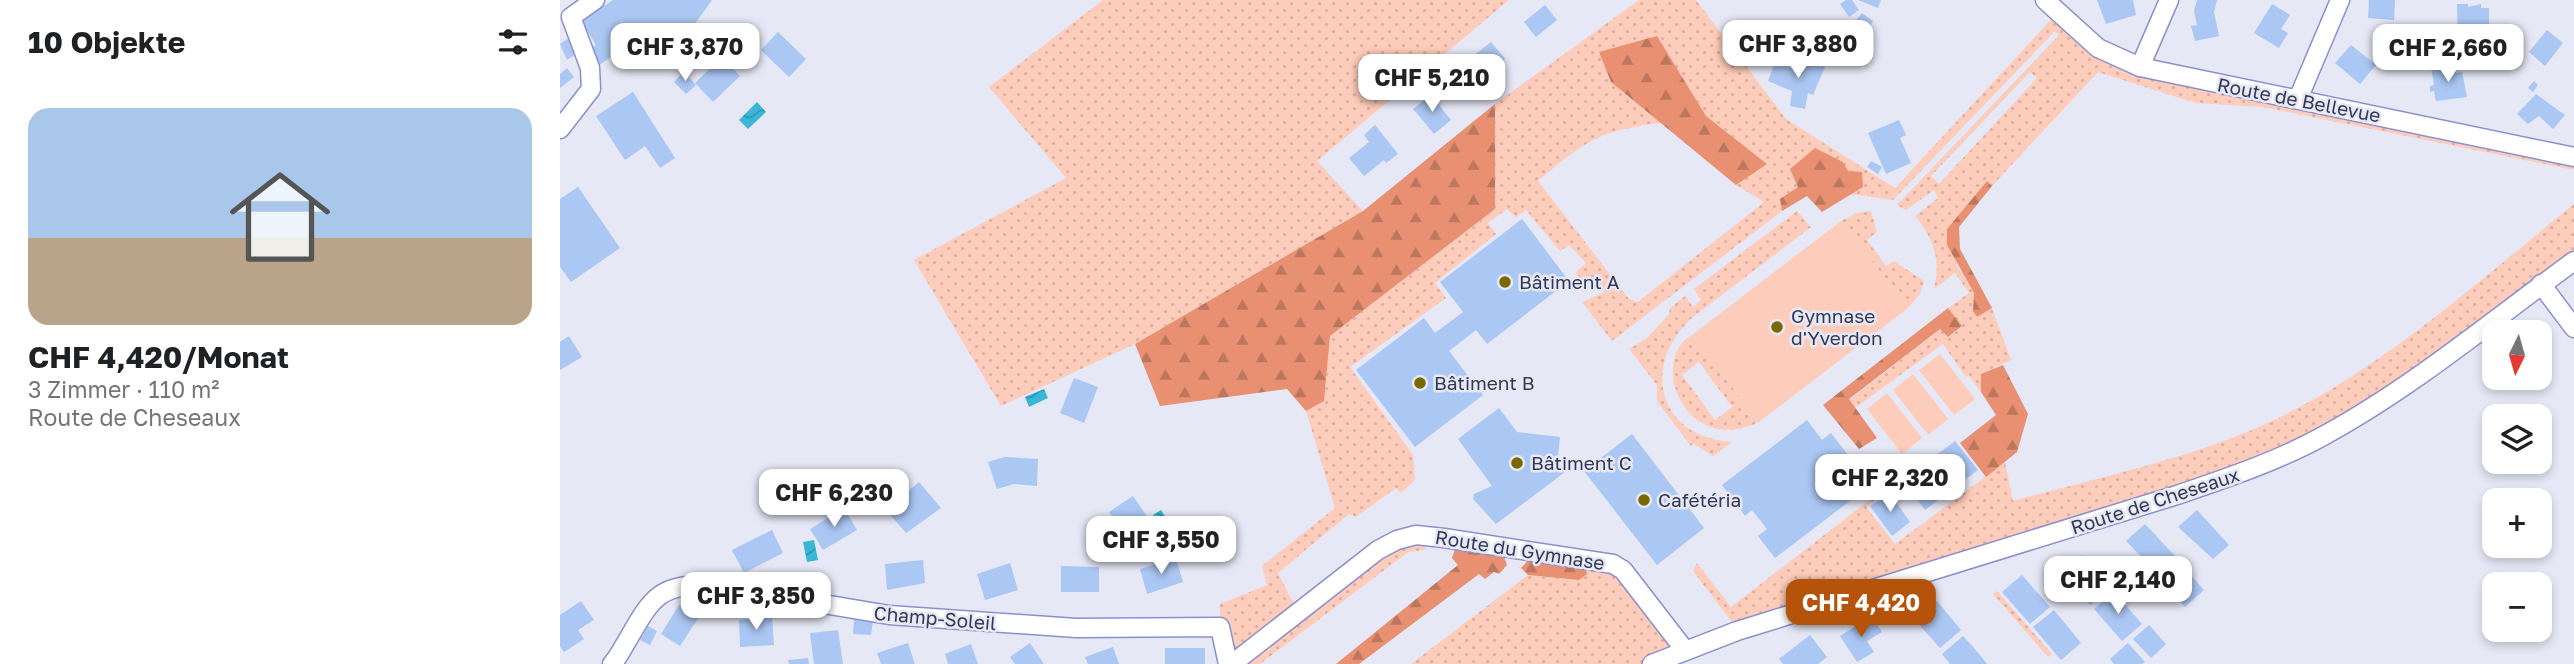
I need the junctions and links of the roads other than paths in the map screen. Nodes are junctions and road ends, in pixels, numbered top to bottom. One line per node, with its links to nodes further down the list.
1 (595, 0): 7 (street)
2 (2045, 0): 5 (street, Route de Bellevue)
3 (2169, 0): 5 (street)
4 (2340, 0): 6 (street)
5 (2140, 67): 6 (street, Route de Bellevue)
6 (2298, 99): 8 (street, Route de Bellevue)
7 (560, 129)
8 (2574, 157)
9 (2574, 261): 10 (street, Route de Cheseaux)
10 (2541, 284): 11 (street); 12 (street, Route de Cheseaux)
11 (2574, 328)
12 (1684, 649): 14 (street, Route du Gymnase); 15 (street, Route de Cheseaux)
13 (612, 664): 14 (street, Champ-Soleil)
14 (1230, 664)
15 (1652, 664)

